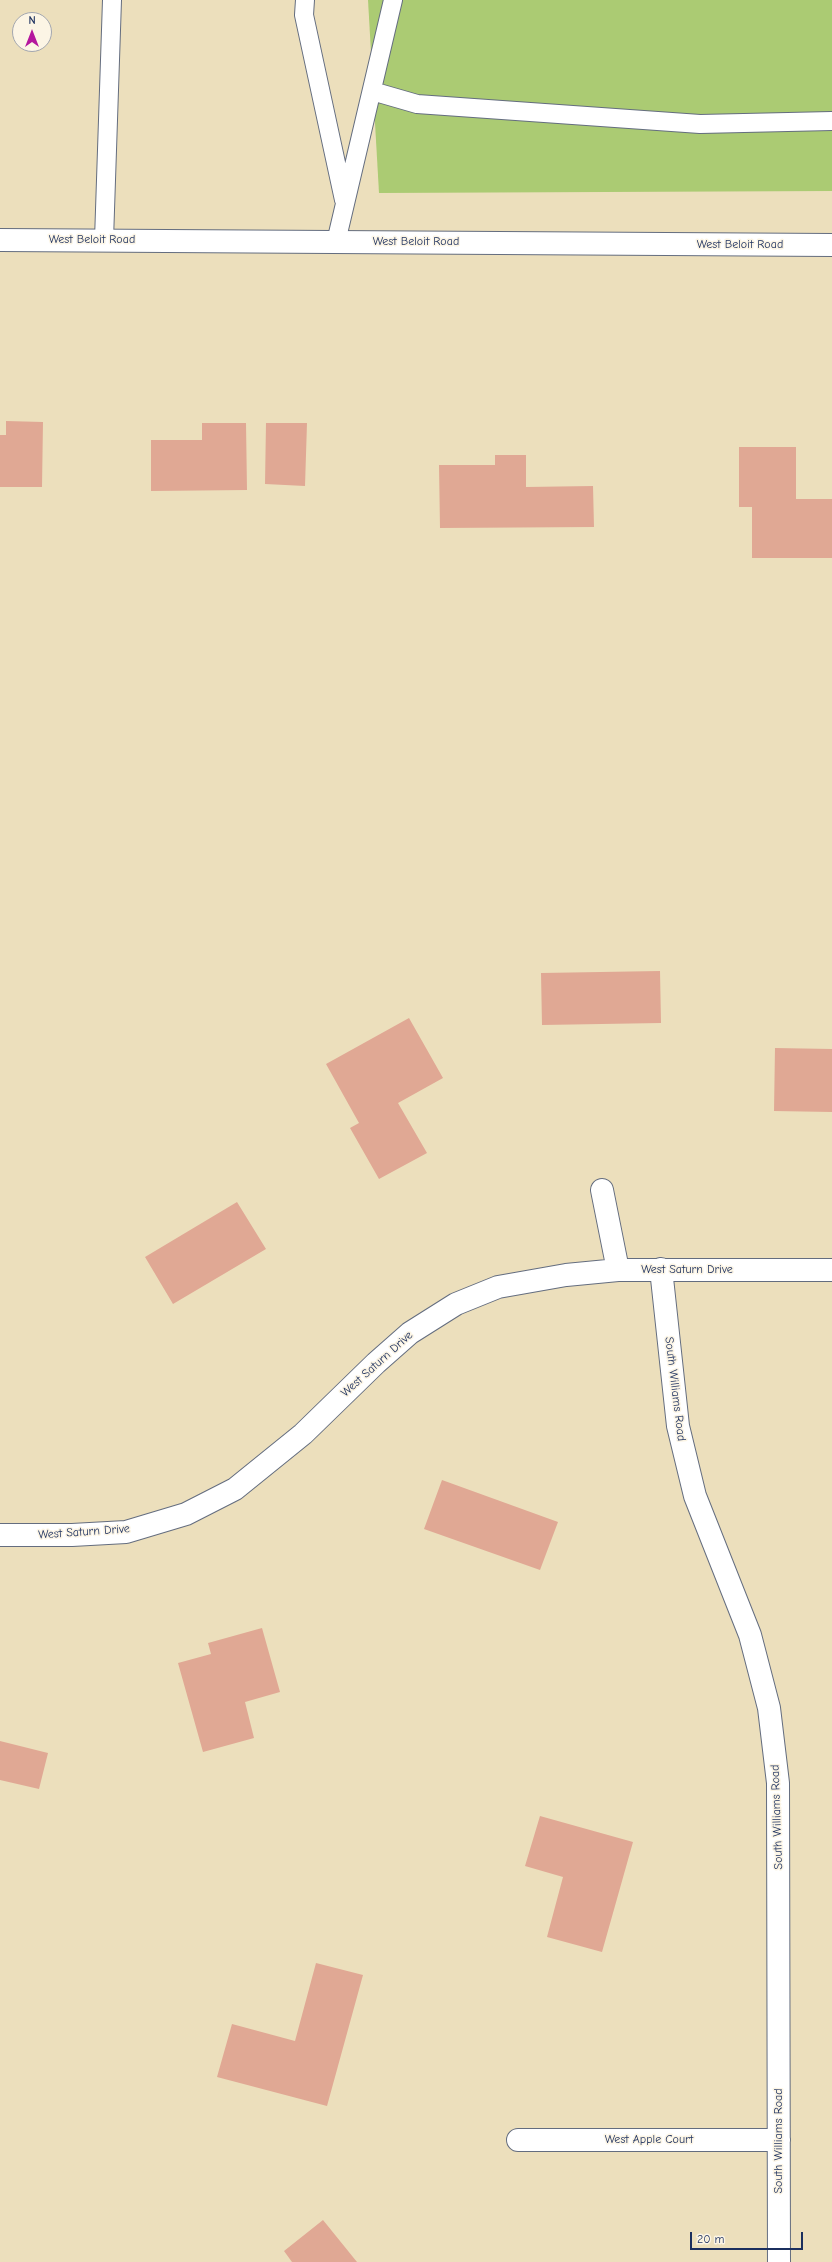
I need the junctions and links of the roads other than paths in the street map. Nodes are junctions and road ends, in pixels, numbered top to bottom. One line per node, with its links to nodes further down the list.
1 (112, 0): 8 (lane)
2 (305, 0): 6 (lane)
3 (393, 0): 4 (lane)
4 (372, 91): 5 (lane); 6 (lane)
5 (832, 121)
6 (345, 205): 9 (lane)
7 (0, 240): 8 (street, West Beloit Road)
8 (104, 240): 9 (street, West Beloit Road)
9 (336, 242): 10 (street, West Beloit Road)
10 (832, 245)
11 (602, 1190): 13 (street)
12 (661, 1269): 13 (street, West Saturn Drive); 14 (street, West Saturn Drive); 17 (street, South Williams Road)
13 (618, 1270): 15 (street, West Saturn Drive)
14 (832, 1270)
15 (0, 1536)
16 (518, 2140): 17 (street, West Apple Court)
17 (779, 2140): 18 (street, South Williams Road)
18 (779, 2262)

